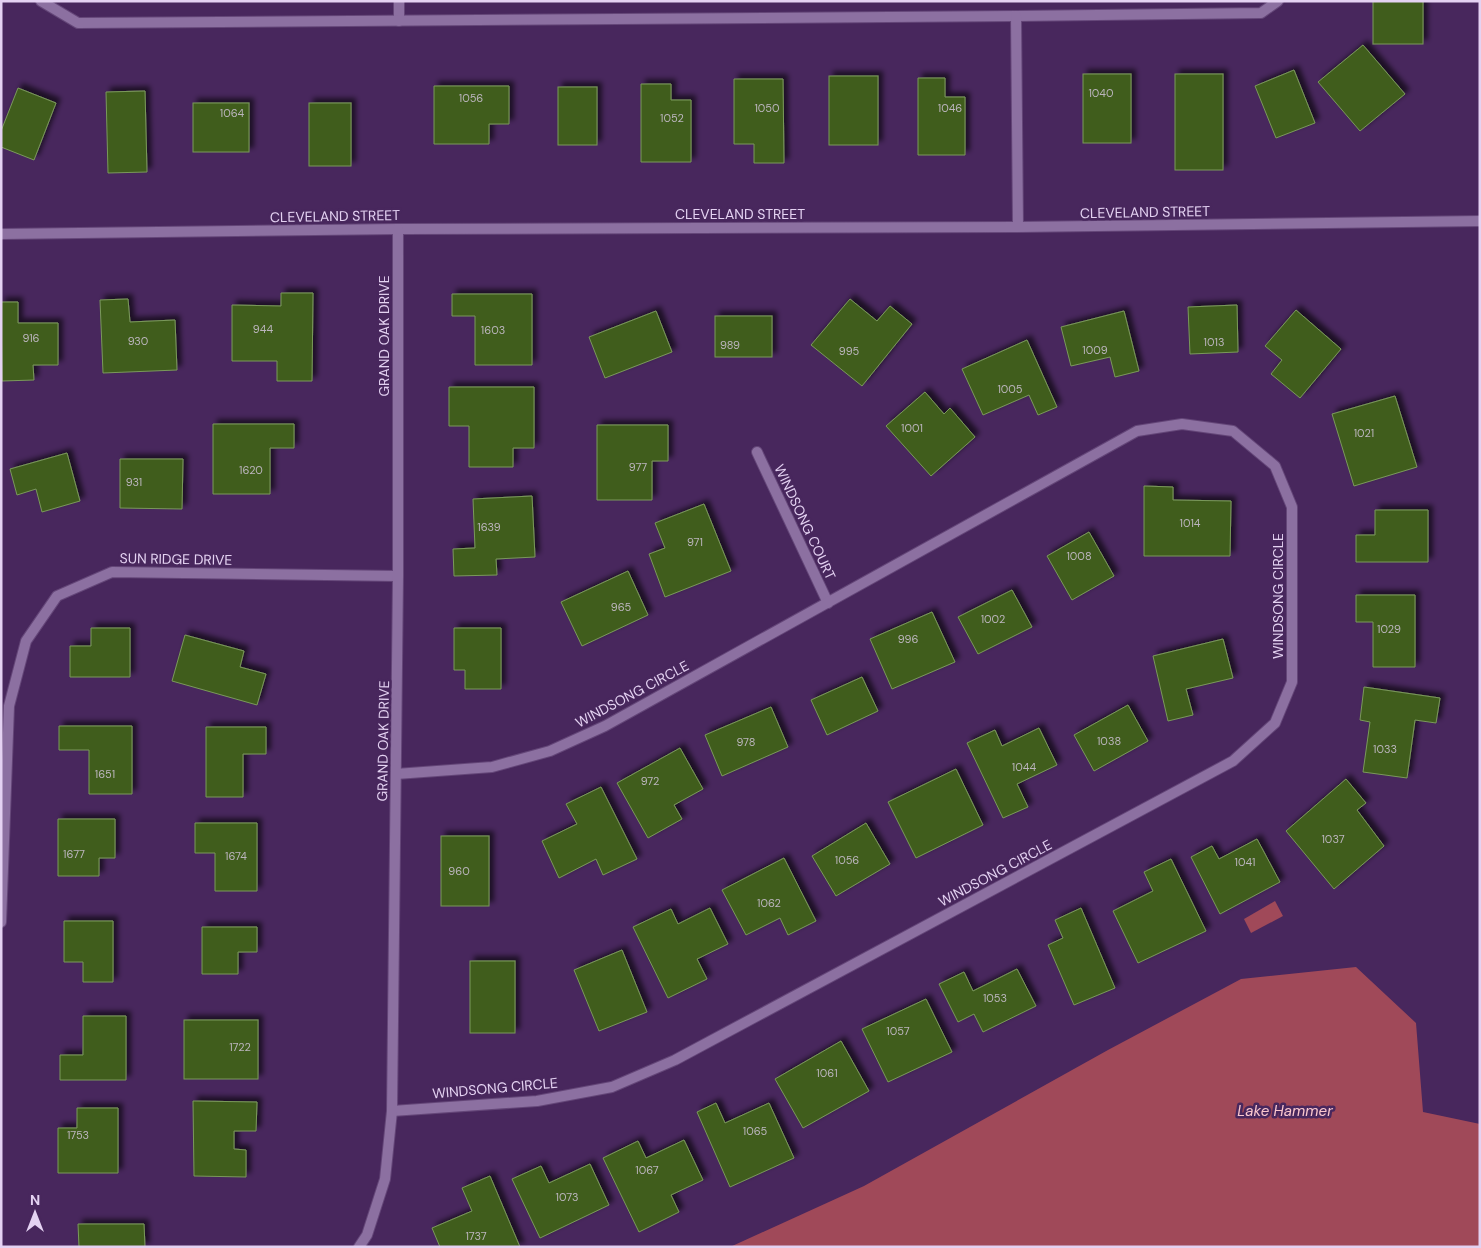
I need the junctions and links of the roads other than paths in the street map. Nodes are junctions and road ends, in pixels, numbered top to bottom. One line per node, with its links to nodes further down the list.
1 (41, 1): 5 (street)
2 (400, 1): 5 (street)
3 (1278, 1): 4 (street)
4 (1016, 16): 5 (street); 7 (street)
5 (399, 20)
6 (1480, 221): 7 (street, CLEVELAND STREET)
7 (1018, 227): 8 (street, CLEVELAND STREET)
8 (398, 229): 9 (street, CLEVELAND STREET); 11 (street, GRAND OAK DRIVE)
9 (1, 234)
10 (757, 452): 12 (street, WINDSONG COURT)
11 (398, 576): 13 (street, GRAND OAK DRIVE); 14 (street, SUN RIDGE DRIVE)
12 (828, 603): 13 (street, WINDSONG CIRCLE); 15 (street, WINDSONG CIRCLE)
13 (396, 774): 15 (street, GRAND OAK DRIVE)
14 (1, 922)
15 (392, 1111): 16 (street, GRAND OAK DRIVE)
16 (358, 1247)

